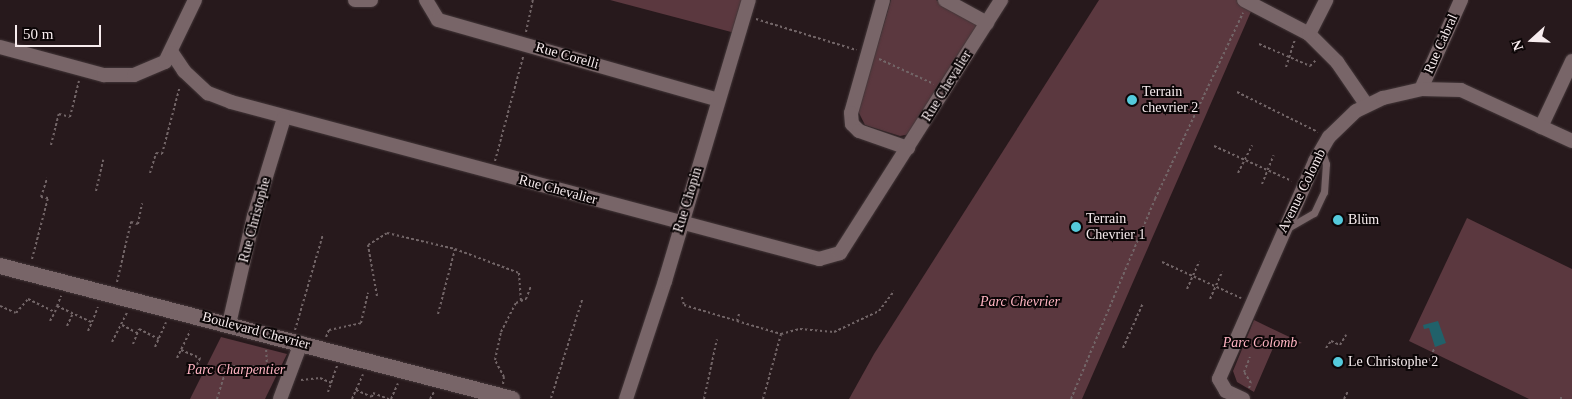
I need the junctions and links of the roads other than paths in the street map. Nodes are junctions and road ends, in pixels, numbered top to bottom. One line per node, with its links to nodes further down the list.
1 (195, 0): 15 (street)
2 (355, 0): 3 (street)
3 (371, 0)
4 (426, 0): 18 (street, Rue Corelli)
5 (749, 0): 18 (street, Rue Chopin)
6 (883, 0): 24 (street)
7 (945, 0): 12 (street)
8 (1001, 0): 12 (street, Rue Chevalier)
9 (1326, 0): 13 (street)
10 (1461, 0): 17 (street, Rue Cabral)
11 (1246, 1): 13 (street)
12 (986, 23): 24 (street, Rue Chevalier)
13 (1303, 31): 19 (street)
14 (0, 47): 15 (street)
15 (172, 53): 20 (street, Rue Chevalier)
16 (1572, 61): 21 (street)
17 (1421, 89): 19 (street, Avenue Colomb); 21 (street, Avenue Colomb)
18 (718, 100): 25 (street, Rue Chopin)
19 (1366, 104): 23 (street, Avenue Colomb)
20 (284, 118): 25 (street, Rue Chevalier); 28 (street, Rue Christophe)
21 (1540, 127): 22 (street, Avenue Colomb)
22 (1572, 142)
23 (1325, 143): 26 (street, Avenue Colomb); 26 (lane)
24 (908, 148): 25 (street, Rue Chevalier)
25 (680, 224): 34 (street, Rue Chopin)
26 (1283, 230): 31 (street, Avenue Colomb)
27 (0, 266): 28 (street, Boulevard Chevrier)
28 (229, 324): 29 (street, Boulevard Chevrier)
29 (298, 336): 30 (street, Boulevard Chevrier); 33 (street)
30 (504, 395)
31 (1224, 395): 32 (street, Avenue Colomb)
32 (1246, 395)
33 (280, 399)
34 (626, 399)

